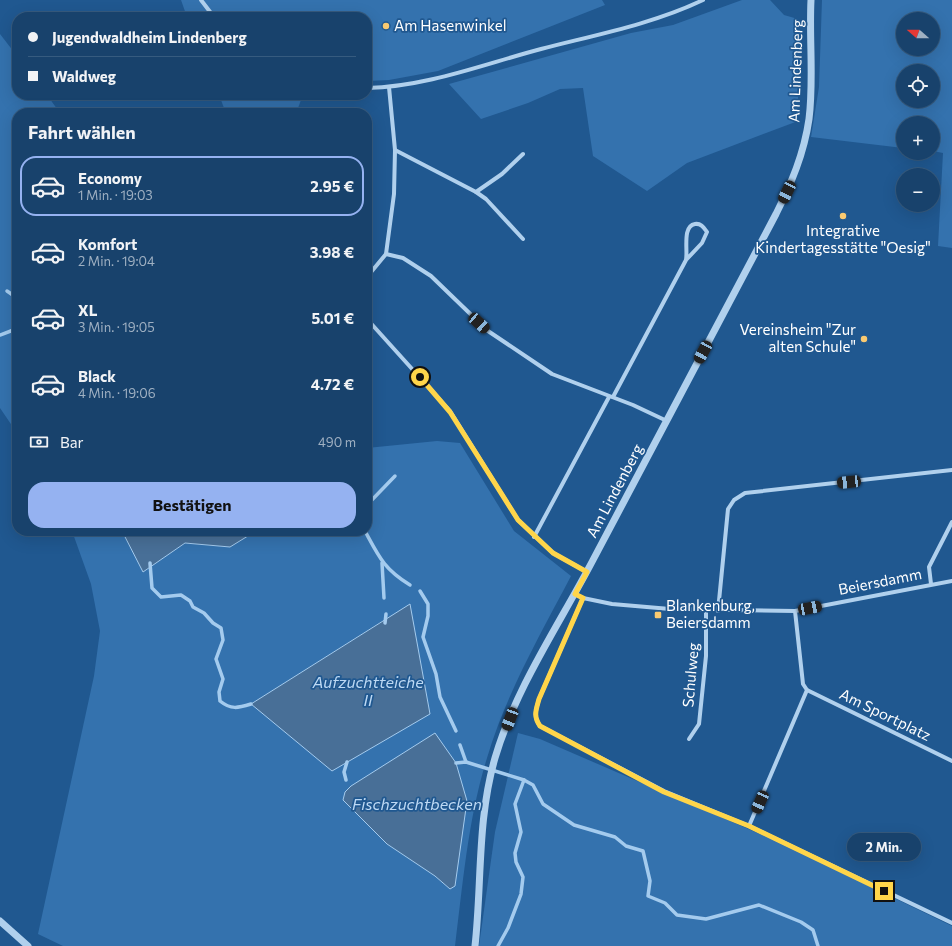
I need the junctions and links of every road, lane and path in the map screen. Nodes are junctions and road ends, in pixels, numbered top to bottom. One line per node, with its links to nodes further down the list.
1 (201, 0): 4 (street)
2 (703, 0): 5 (street)
3 (810, 1): 16 (street, Am Lindenberg)
4 (210, 12)
5 (389, 87): 6 (street); 7 (street)
6 (372, 88)
7 (395, 150): 9 (street); 11 (street)
8 (522, 154): 9 (street)
9 (476, 192): 10 (street)
10 (523, 239)
11 (386, 254): 13 (street); 15 (street)
12 (686, 260): 12 (street); 15 (street)
13 (372, 271)
14 (372, 325): 19 (street)
15 (611, 397): 16 (street); 19 (street)
16 (667, 421): 20 (street, Am Lindenberg)
17 (952, 470): 26 (street)
18 (952, 522): 22 (street)
19 (534, 537): 20 (street)
20 (587, 572): 23 (street, Am Lindenberg)
21 (952, 580): 22 (street, Beiersdamm)
22 (931, 584): 27 (street, Beiersdamm)
23 (575, 594): 24 (street, Beiersdamm); 35 (street, Am Lindenberg)
24 (583, 598): 25 (street, Beiersdamm); 31 (street)
25 (706, 611): 26 (street, Beiersdamm); 29 (street, Schulweg)
26 (718, 611): 27 (street, Beiersdamm)
27 (795, 611): 28 (street)
28 (807, 690): 30 (street, Am Sportplatz); 31 (street)
29 (690, 739)
30 (952, 761)
31 (749, 826): 33 (street)
32 (0, 921): 34 (street)
33 (952, 923)
34 (28, 946)
35 (475, 946)

